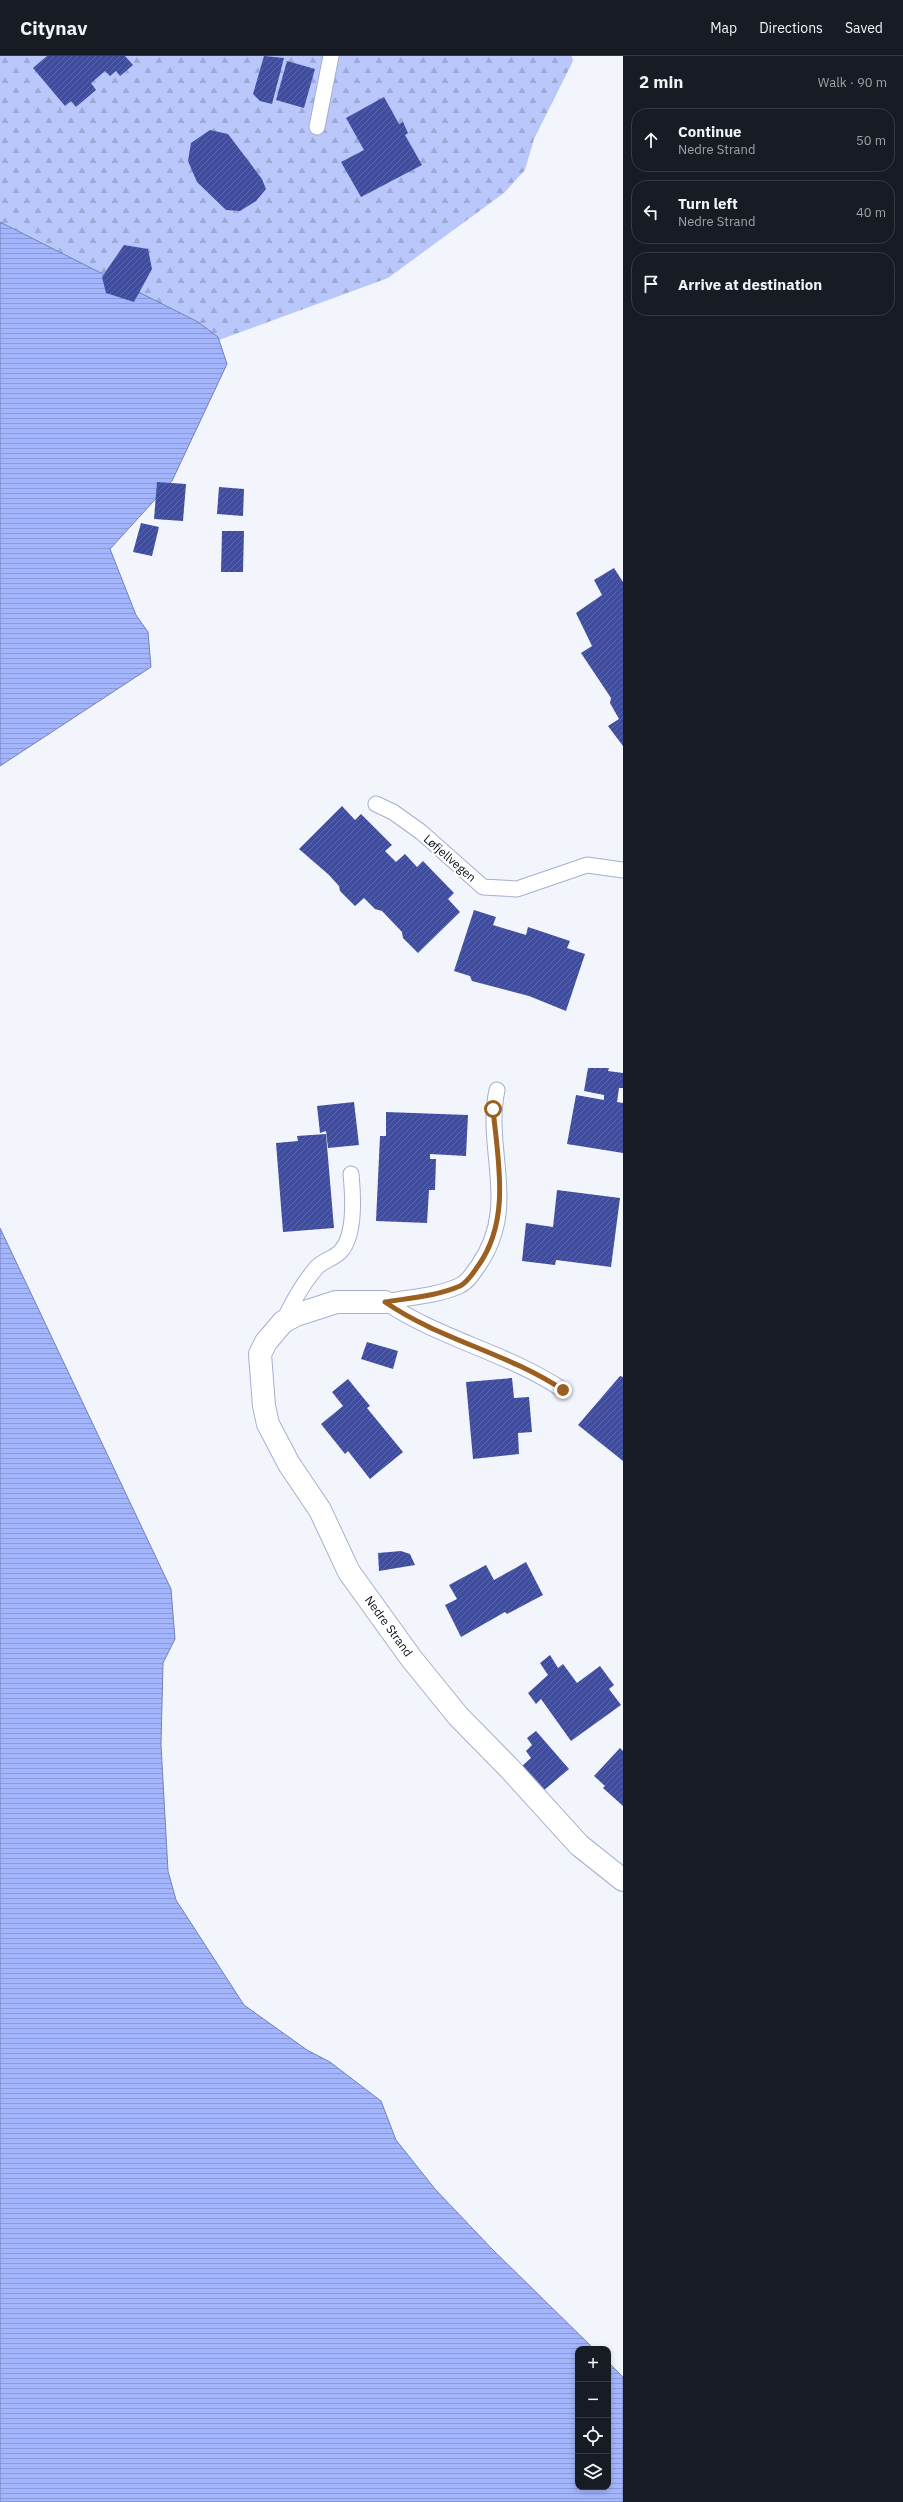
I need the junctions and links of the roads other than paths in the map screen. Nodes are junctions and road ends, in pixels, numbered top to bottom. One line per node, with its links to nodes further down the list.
1 (331, 56): 2 (lane)
2 (317, 127)
3 (376, 804): 4 (lane, Løfjellvegen)
4 (623, 870)
5 (497, 1090): 7 (lane, Nedre Strand)
6 (351, 1174): 8 (lane, Nedre Strand)
7 (385, 1302): 8 (street, Nedre Strand); 9 (lane)
8 (283, 1322): 10 (street, Nedre Strand)
9 (563, 1390)
10 (623, 1880)

